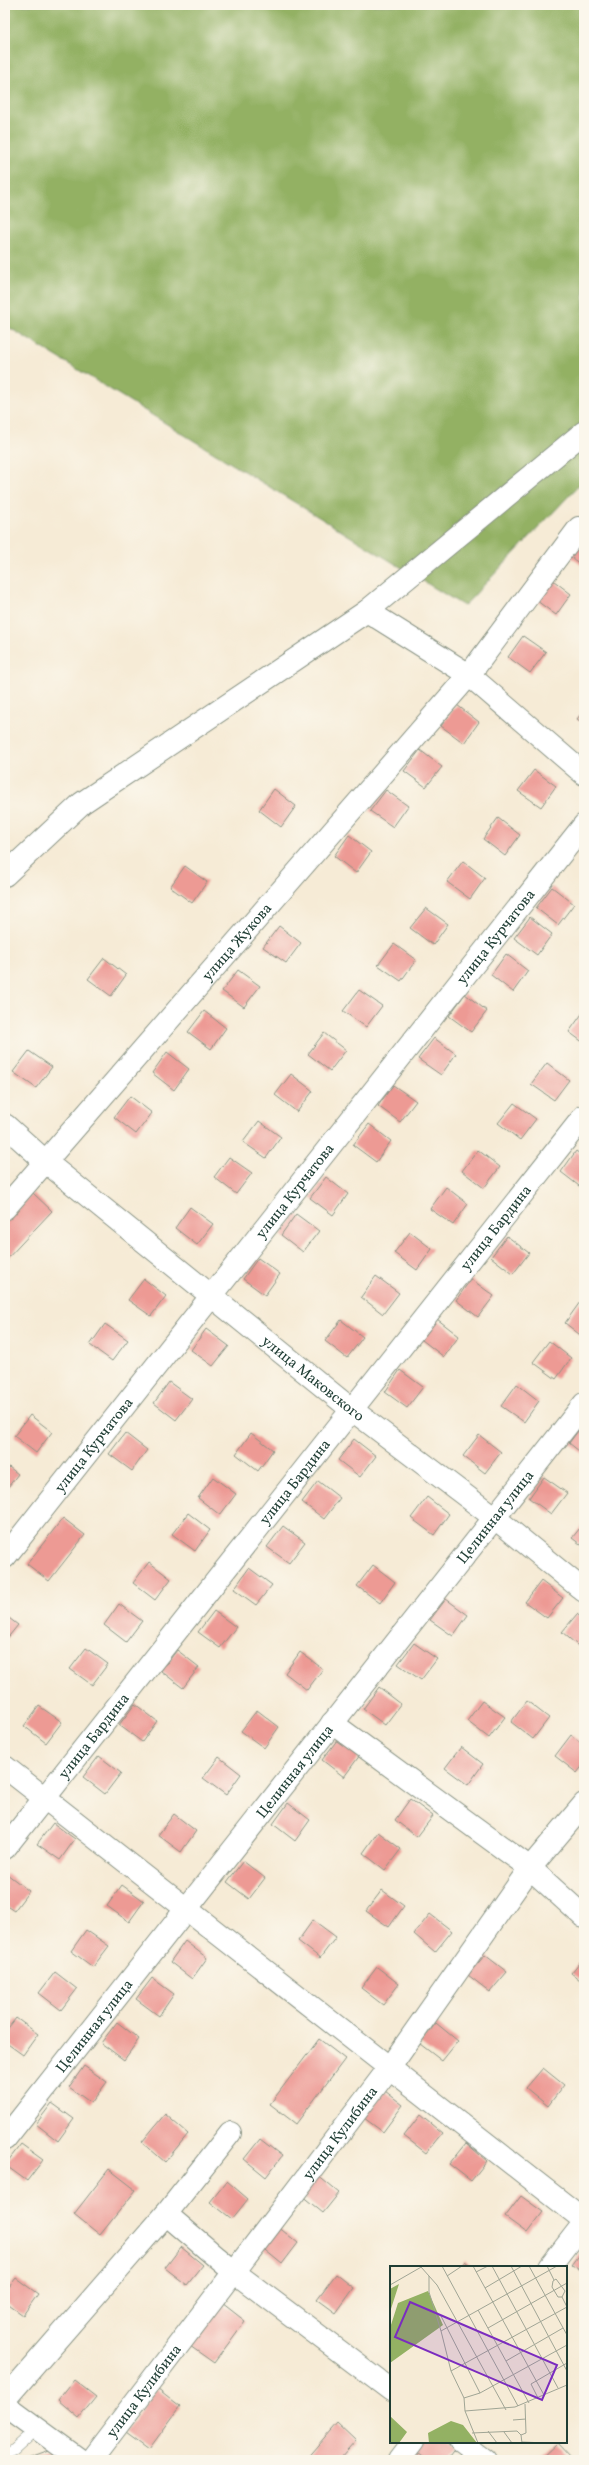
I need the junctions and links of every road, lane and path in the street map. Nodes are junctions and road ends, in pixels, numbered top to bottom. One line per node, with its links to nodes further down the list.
1 (584, 432): 3 (street)
2 (579, 528): 4 (street, улица Жукова)
3 (367, 611): 4 (street); 7 (street)
4 (469, 676): 5 (street); 10 (street, улица Жукова)
5 (584, 774)
6 (584, 825): 12 (street, улица Курчатова)
7 (5, 875)
8 (584, 1116): 14 (street, улица Бардина)
9 (5, 1125): 10 (street, улица Маковского)
10 (46, 1162): 11 (street, улица Жукова); 12 (street, улица Маковского)
11 (5, 1208)
12 (213, 1295): 14 (street, улица Маковского); 16 (street, улица Курчатова)
13 (584, 1404): 15 (street, Целинная улица)
14 (351, 1409): 15 (street, улица Маковского); 20 (street, улица Бардина)
15 (495, 1518): 17 (street, улица Маковского); 18 (street, Целинная улица)
16 (5, 1557)
17 (584, 1591)
18 (332, 1724): 23 (street); 24 (street, Целинная улица)
19 (5, 1767): 20 (street)
20 (44, 1798): 22 (street, улица Бардина); 24 (street)
21 (584, 1804): 23 (street, улица Кулибина)
22 (5, 1848)
23 (530, 1868): 25 (street); 26 (street, улица Кулибина)
24 (186, 1908): 26 (street); 28 (street, Целинная улица)
25 (584, 1917)
26 (390, 2067): 30 (street); 32 (street, улица Кулибина)
27 (230, 2133): 29 (street)
28 (5, 2139)
29 (166, 2214): 32 (street); 34 (street)
30 (584, 2222): 31 (street)
31 (551, 2266)
32 (234, 2272): 33 (street); 41 (street, улица Кулибина)
33 (390, 2389)
34 (5, 2399)
35 (5, 2405): 36 (street)
36 (37, 2429): 39 (lane); 40 (street)
37 (412, 2443): 42 (street)
38 (462, 2443): 43 (street)
39 (5, 2454)
40 (80, 2460)
41 (91, 2460)
42 (399, 2460)
43 (485, 2460)

